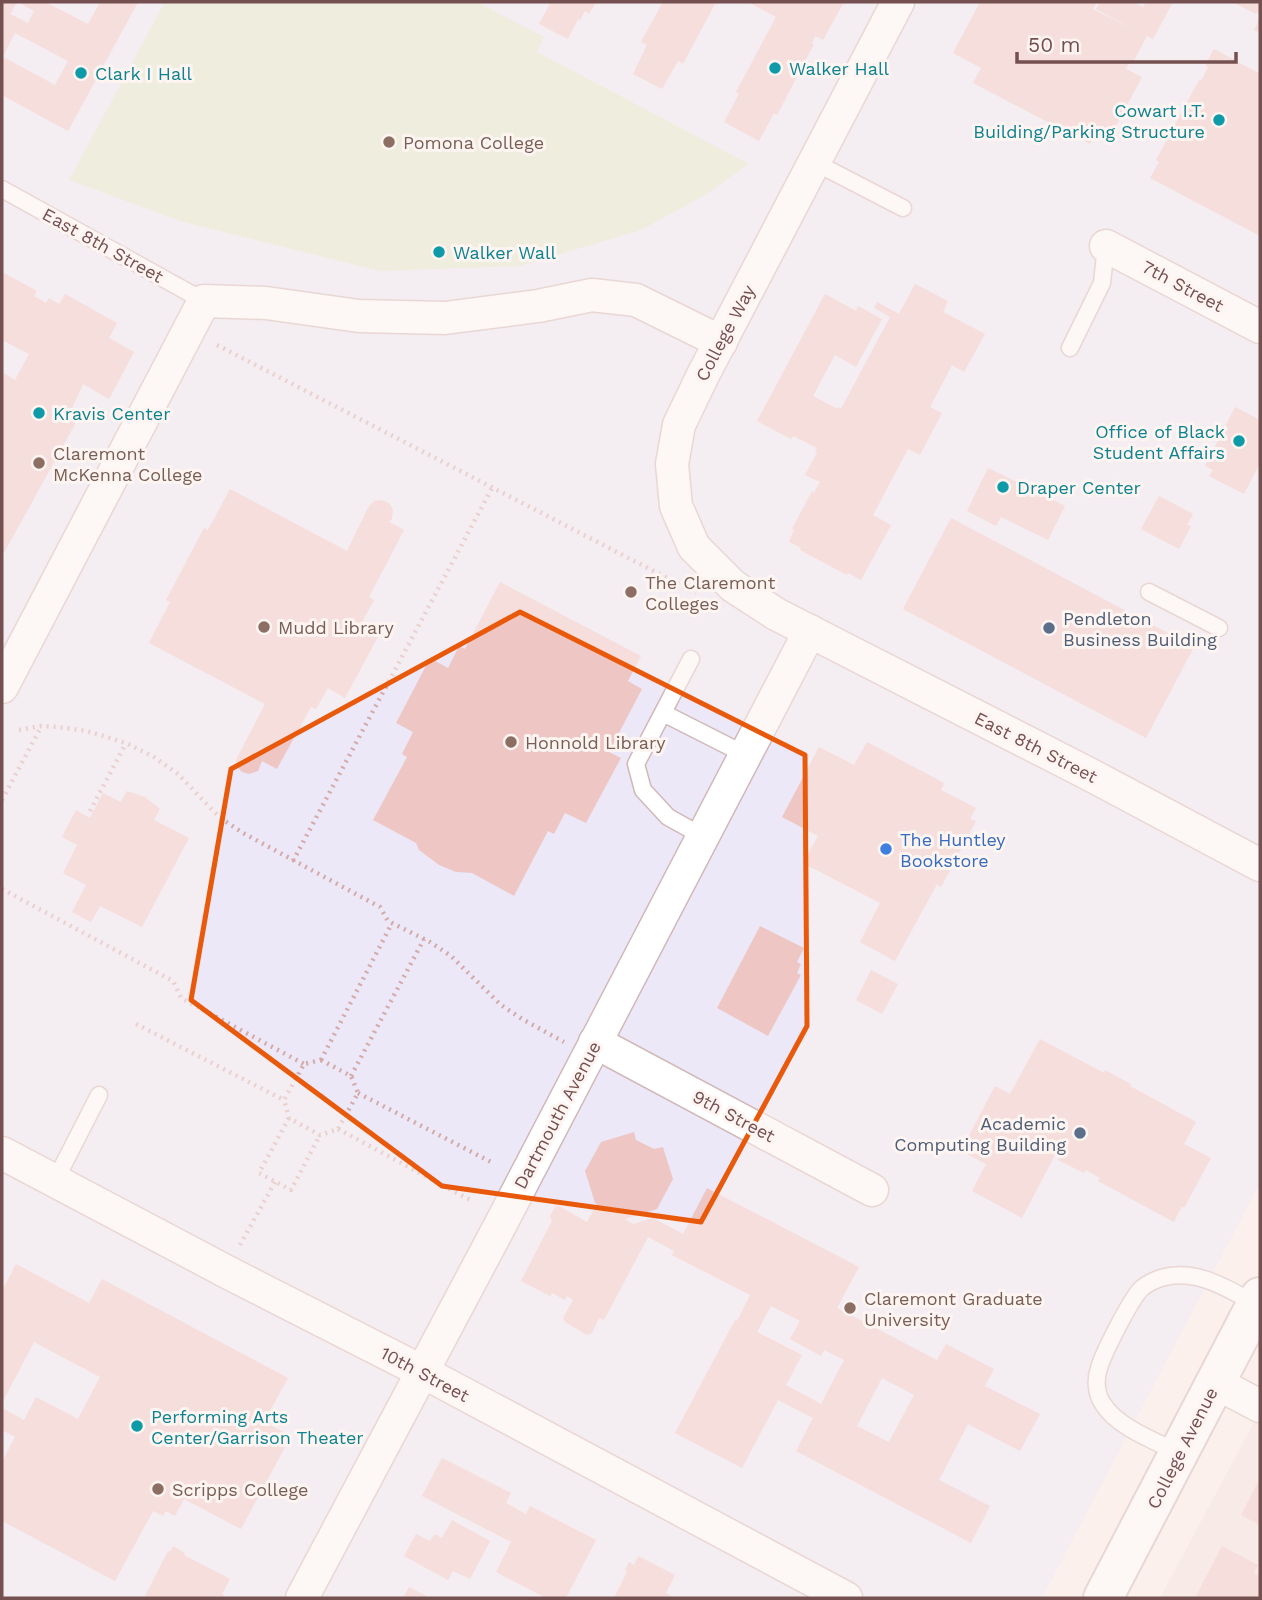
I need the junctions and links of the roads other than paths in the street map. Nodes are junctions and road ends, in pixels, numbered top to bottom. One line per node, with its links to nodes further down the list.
1 (898, 2): 2 (street, College Way)
2 (814, 162): 4 (lane); 8 (street, College Way)
3 (2, 189): 6 (lane, East 8th Street)
4 (902, 208)
5 (1106, 246): 7 (street, 7th Street); 9 (lane)
6 (204, 301): 8 (street); 14 (street)
7 (1260, 327)
8 (721, 342): 12 (street, College Way)
9 (1070, 348)
10 (1150, 592): 11 (lane)
11 (1219, 628)
12 (810, 631): 16 (street, Dartmouth Avenue); 18 (street, East 8th Street)
13 (691, 659): 15 (lane)
14 (2, 687)
15 (663, 713): 16 (lane); 17 (lane)
16 (746, 755): 17 (street, Dartmouth Avenue)
17 (704, 837): 19 (street, Dartmouth Avenue)
18 (1260, 865)
19 (592, 1049): 23 (street, 9th Street); 25 (street, Dartmouth Avenue)
20 (99, 1096): 22 (lane)
21 (2, 1153): 22 (street, 10th Street)
22 (55, 1181): 25 (street, 10th Street)
23 (872, 1190)
24 (1258, 1300): 26 (street, College Avenue); 28 (lane)
25 (423, 1372): 29 (street, Dartmouth Avenue); 30 (street, 10th Street)
26 (1216, 1383): 27 (street); 28 (street, College Avenue)
27 (1260, 1406)
28 (1180, 1453): 31 (street, College Avenue)
29 (302, 1598)
30 (846, 1598)
31 (1103, 1598)

